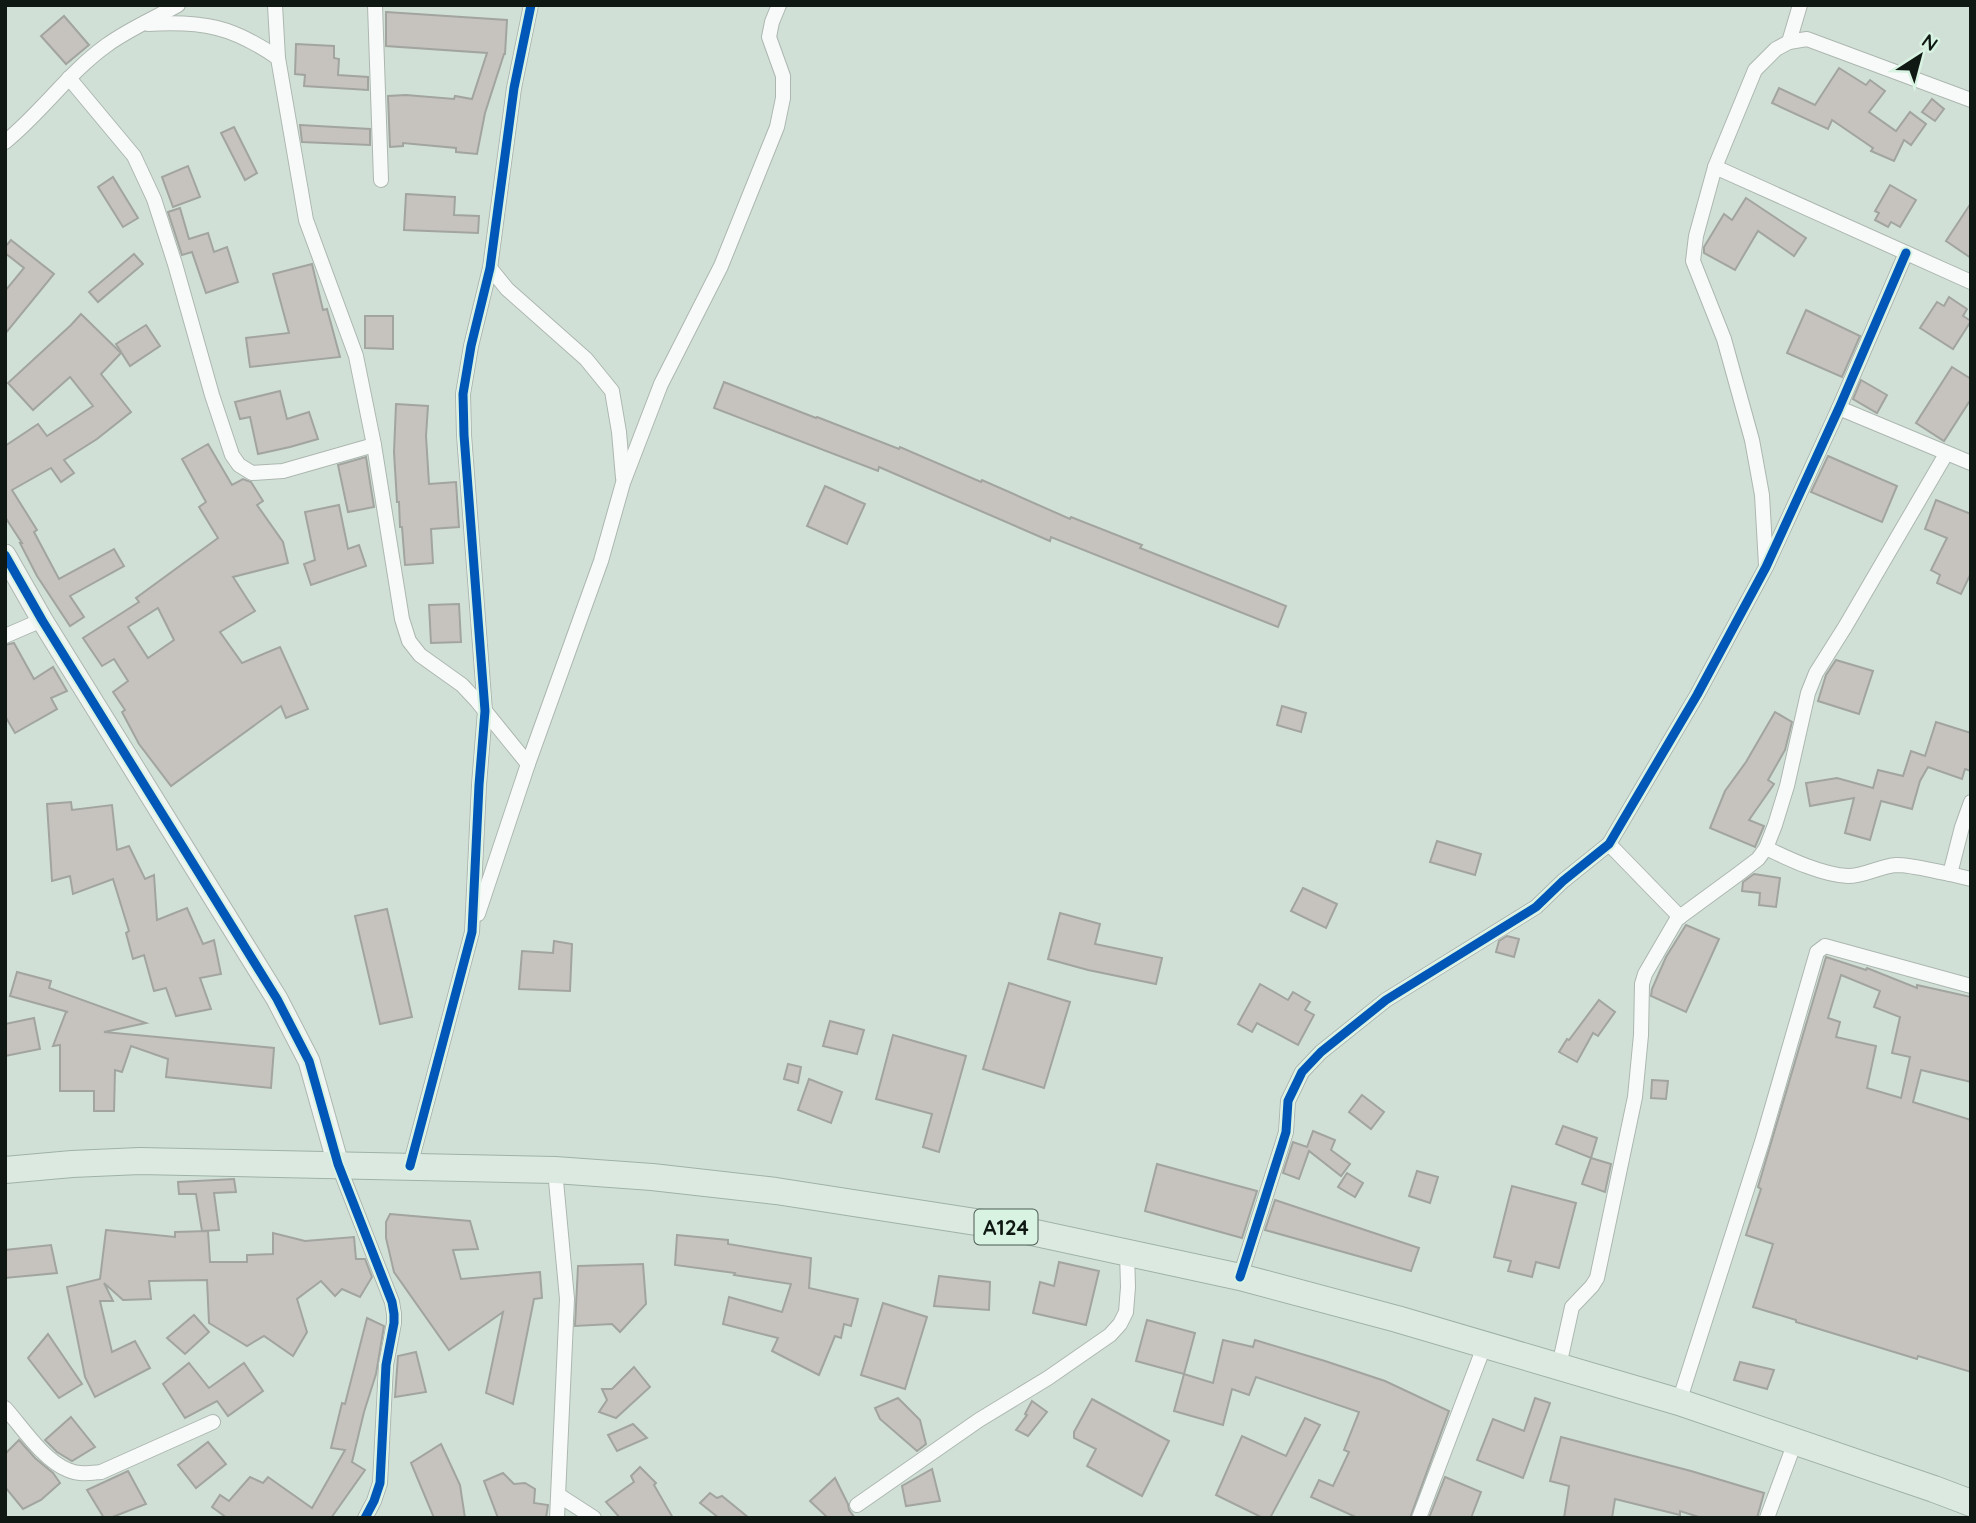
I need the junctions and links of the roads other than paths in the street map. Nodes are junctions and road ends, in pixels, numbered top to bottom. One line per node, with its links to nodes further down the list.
1 (178, 5): 7 (street)
2 (275, 5): 9 (street)
3 (375, 5): 14 (street)
4 (531, 5): 16 (street)
5 (779, 5): 22 (street)
6 (1800, 5): 8 (street)
7 (143, 24): 9 (street); 10 (street)
8 (1789, 42): 11 (street); 13 (street)
9 (278, 58): 19 (street)
10 (69, 78): 12 (street); 19 (street)
11 (1971, 100)
12 (5, 142)
13 (1714, 167): 15 (street); 24 (street)
14 (381, 180)
15 (1906, 253): 17 (street); 18 (street)
16 (490, 268): 22 (street); 27 (street)
17 (1971, 282)
18 (1839, 408): 20 (street); 24 (street)
19 (374, 445): 27 (street)
20 (1946, 454): 21 (street); 31 (street)
21 (1971, 463)
22 (623, 483): 28 (street)
23 (5, 555): 25 (street)
24 (1766, 567): 30 (street)
25 (42, 620): 26 (street); 37 (street)
26 (5, 636)
27 (485, 711): 28 (street); 35 (street)
28 (528, 764): 35 (street)
29 (1971, 802): 32 (street)
30 (1609, 844): 34 (street); 42 (street)
31 (1766, 848): 32 (street); 34 (street)
32 (1950, 874): 33 (street)
33 (1971, 879)
34 (1679, 917): 44 (street)
35 (472, 932): 38 (street)
36 (1971, 986): 45 (street)
37 (338, 1164): 38 (highway, A124); 39 (highway, A124); 52 (street)
38 (410, 1166): 40 (highway, A124)
39 (5, 1170)
40 (555, 1170): 41 (highway, A124); 49 (street)
41 (1127, 1252): 42 (highway, A124); 51 (street)
42 (1240, 1277): 43 (highway, A124)
43 (1485, 1344): 44 (highway, A124); 55 (street)
44 (1559, 1366): 45 (highway, A124)
45 (1679, 1402): 48 (highway, A124)
46 (5, 1408): 47 (street)
47 (212, 1422)
48 (1795, 1442): 50 (highway, A124); 56 (street)
49 (559, 1496): 53 (street); 54 (street)
50 (1971, 1503)
51 (858, 1505)
52 (365, 1518)
53 (557, 1518)
54 (594, 1518)
55 (1419, 1518)
56 (1767, 1518)

